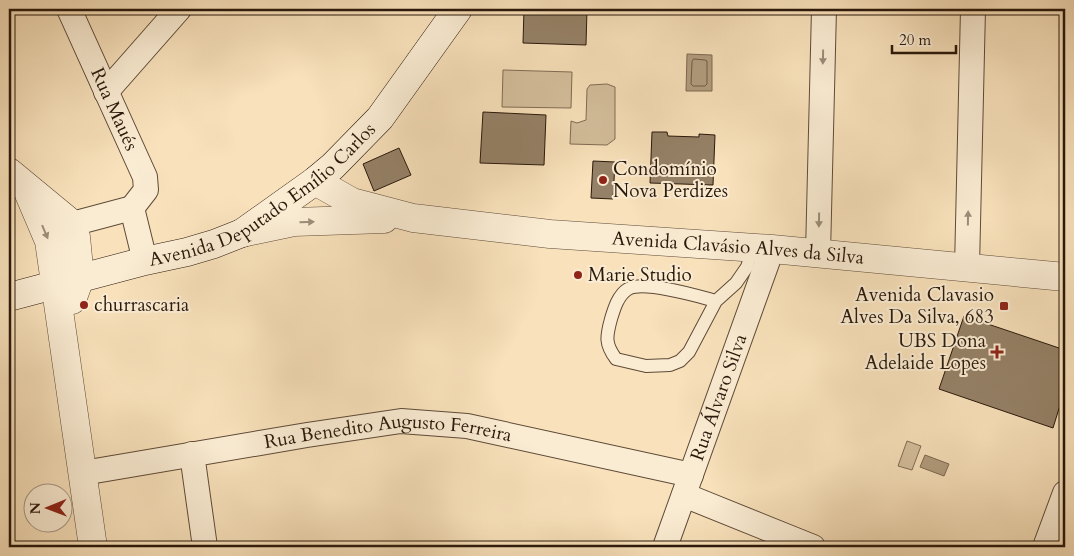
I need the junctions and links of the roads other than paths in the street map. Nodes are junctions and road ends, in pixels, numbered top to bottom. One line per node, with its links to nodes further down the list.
1 (69, 9): 6 (street, Rua Maués)
2 (179, 9): 6 (street)
3 (458, 9): 8 (street, Avenida Deputado Emílio Carlos)
4 (824, 9): 14 (street, one-way to 14)
5 (973, 9): 16 (street, one-way to 5)
6 (106, 92): 9 (street, Rua Maués)
7 (17, 180): 11 (street); 18 (street, one-way to 18)
8 (315, 181): 10 (street, Avenida Clavásio Alves da Silva); 12 (street, Avenida Deputado Emílio Carlos)
9 (132, 208): 11 (street); 15 (street)
10 (413, 218): 12 (street, Avenida Clavásio Alves da Silva, one-way to 10); 13 (street, Avenida Clavásio Alves da Silva)
11 (72, 224): 18 (street)
12 (242, 233): 15 (street, Avenida Deputado Emílio Carlos)
13 (763, 248): 14 (street, Avenida Clavásio Alves da Silva); 20 (lane); 23 (street, Rua Álvaro Silva)
14 (818, 253): 16 (street, Avenida Clavásio Alves da Silva)
15 (145, 261): 18 (street, Avenida Deputado Emílio Carlos)
16 (967, 267): 17 (street, Avenida Clavásio Alves da Silva)
17 (1065, 277)
18 (67, 281): 19 (street, Avenida Deputado Emílio Carlos); 22 (street)
19 (9, 297)
20 (716, 301): 20 (lane)
21 (192, 454): 22 (street, Rua Benedito Augusto Ferreira); 23 (street, Rua Benedito Augusto Ferreira); 26 (street)
22 (83, 473): 25 (street)
23 (688, 485): 27 (street, Rua Álvaro Silva); 28 (street, Rua Benedito Augusto Ferreira)
24 (1064, 497): 29 (street)
25 (93, 547)
26 (205, 547)
27 (665, 547)
28 (813, 547)
29 (1045, 547)

